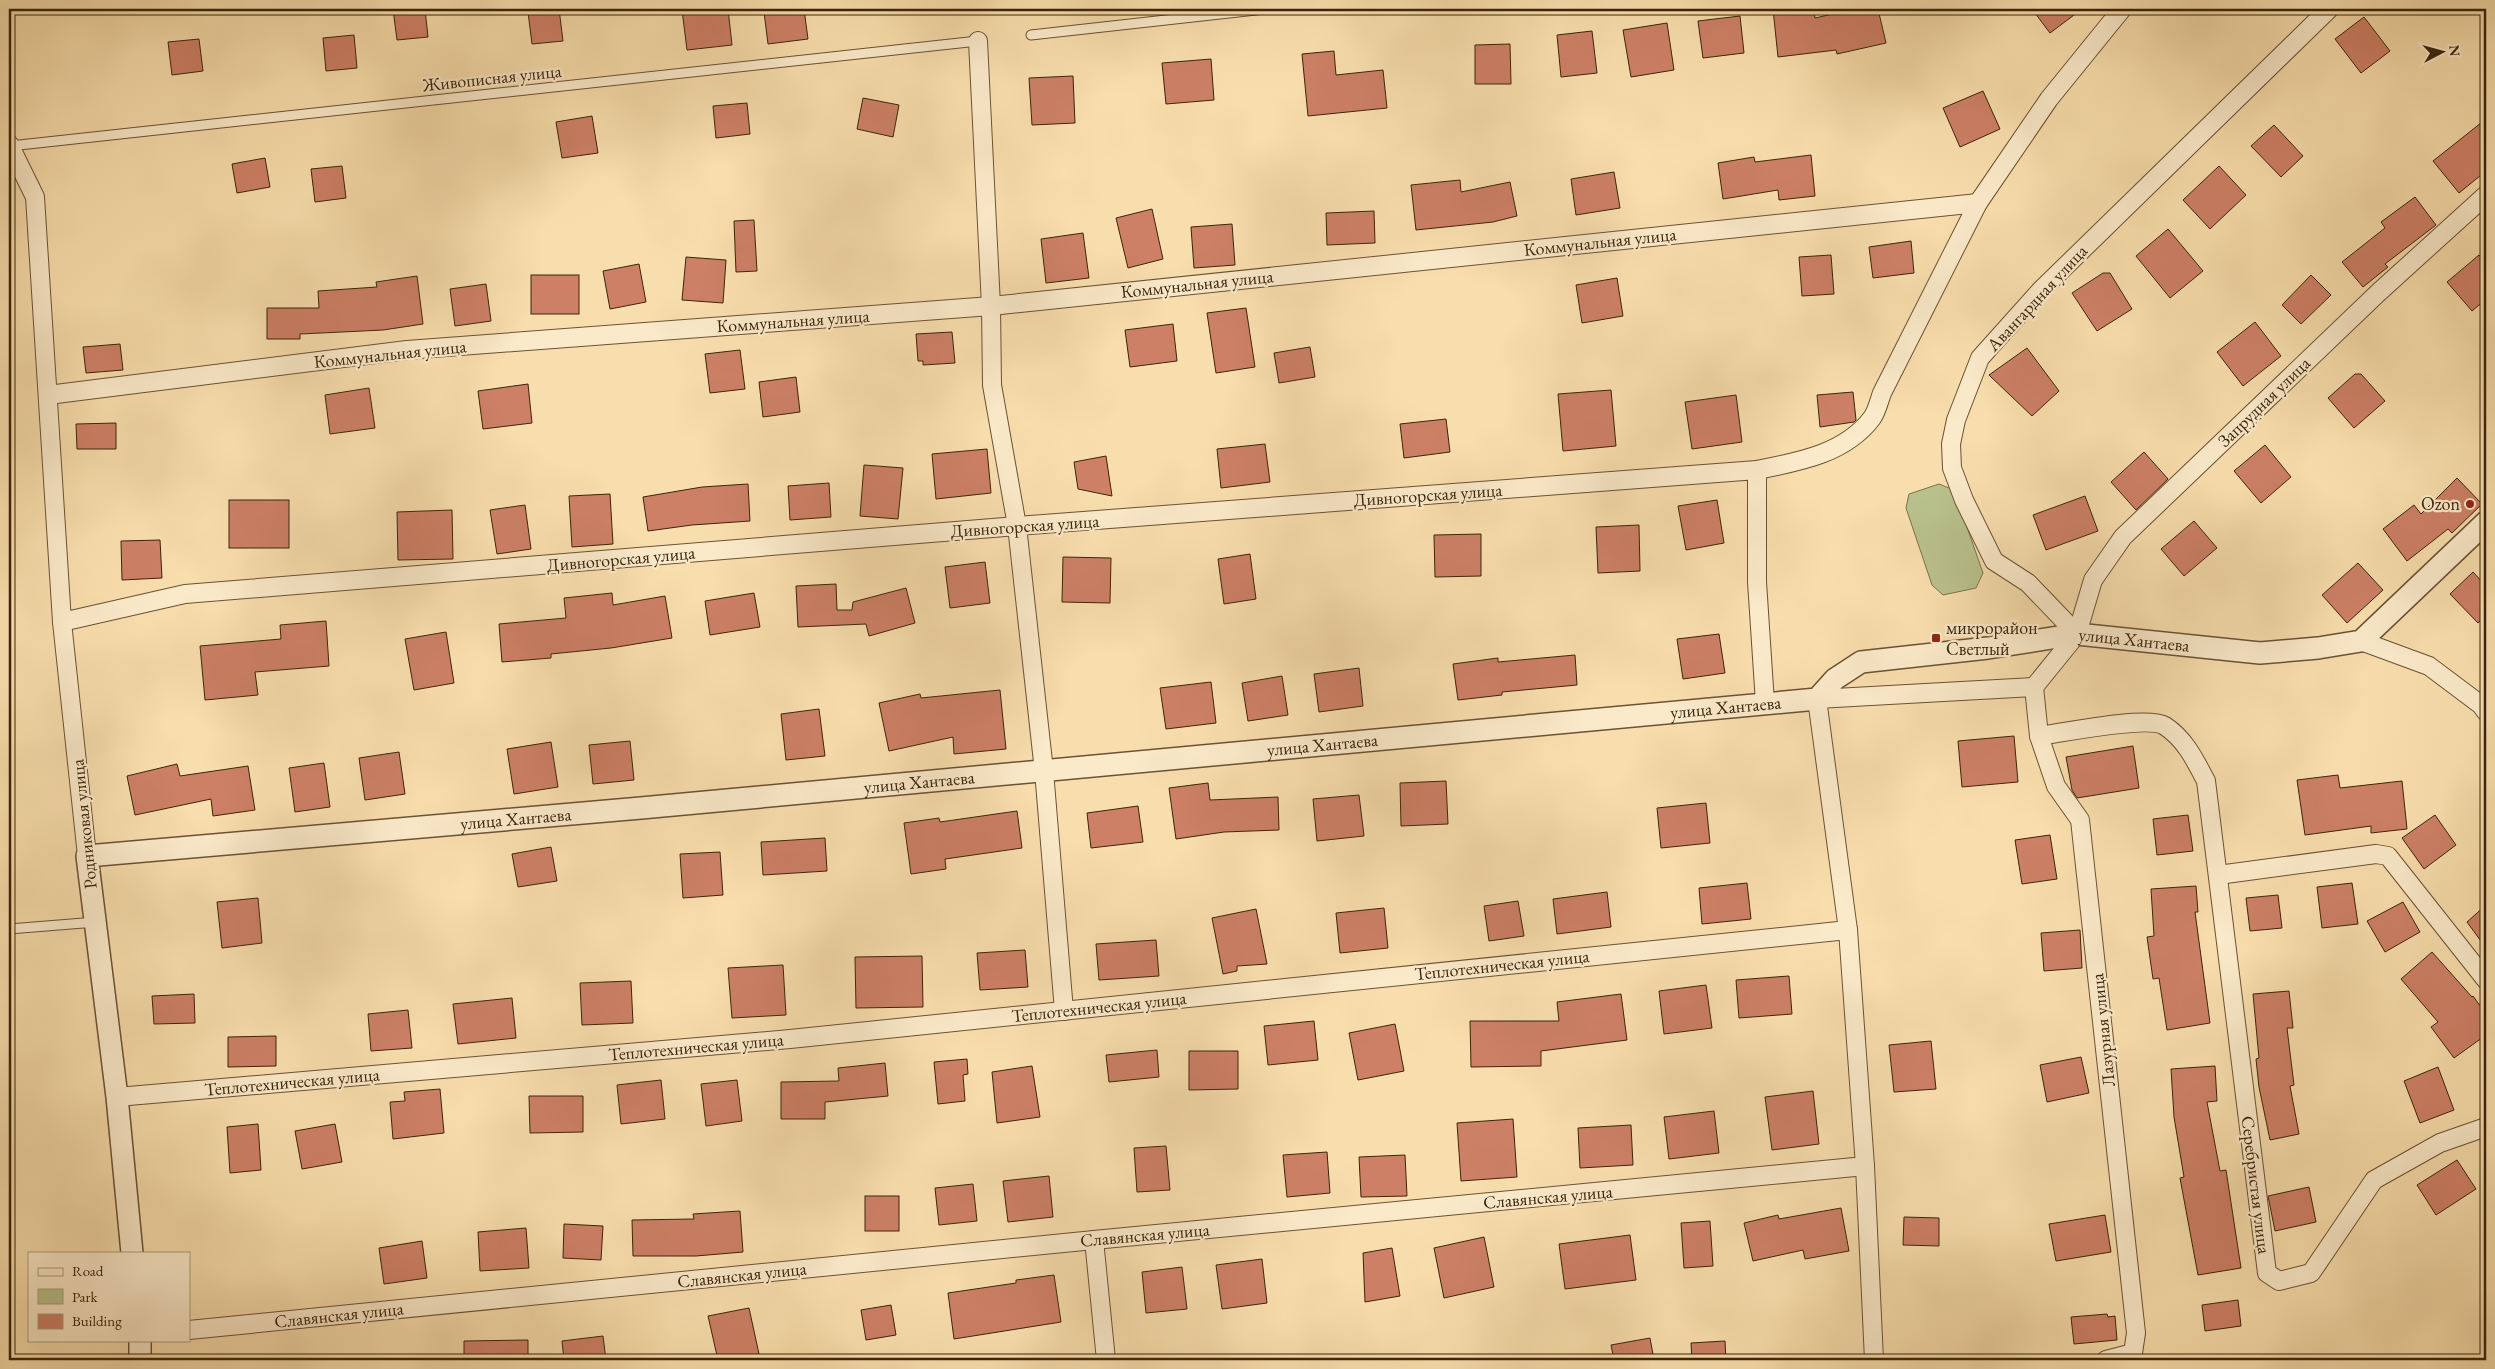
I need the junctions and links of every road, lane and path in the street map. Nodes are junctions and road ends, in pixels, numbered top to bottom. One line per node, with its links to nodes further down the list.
1 (1265, 9): 4 (lane)
2 (2122, 9): 8 (street)
3 (2329, 9): 15 (street, Авангардная улица)
4 (1031, 35)
5 (978, 41): 6 (lane, Живописная улица); 9 (street)
6 (9, 145): 10 (street, Родниковая улица)
7 (2486, 195): 15 (street, Запрудная улица)
8 (1978, 203): 9 (street, Коммунальная улица); 11 (street)
9 (991, 306): 10 (street, Коммунальная улица); 13 (street)
10 (48, 394): 14 (street, Родниковая улица)
11 (1757, 470): 13 (street, Дивногорская улица); 19 (street)
12 (2486, 522): 16 (street)
13 (1017, 526): 14 (street, Дивногорская улица); 22 (street)
14 (62, 622): 23 (street, Родниковая улица)
15 (2077, 634): 16 (street, улица Хантаева); 17 (street, улица Хантаева); 18 (street)
16 (2361, 640): 20 (street)
17 (2034, 688): 18 (street, улица Хантаева); 21 (street, Лазурная улица)
18 (1818, 699): 19 (street, улица Хантаева); 27 (street)
19 (1765, 703): 22 (street, улица Хантаева)
20 (2486, 712)
21 (2039, 736): 24 (street, Серебристая улица); 40 (street, Лазурная улица)
22 (1044, 771): 23 (street, улица Хантаева); 29 (street)
23 (87, 856): 25 (street, Родниковая улица)
24 (2218, 875): 28 (street); 31 (street, Серебристая улица)
25 (96, 922): 26 (lane); 30 (street, Родниковая улица)
26 (9, 929)
27 (1848, 930): 29 (street, Теплотехническая улица); 32 (street)
28 (2486, 980)
29 (1064, 1011): 30 (street, Теплотехническая улица)
30 (117, 1097): 34 (street, Родниковая улица)
31 (2486, 1127)
32 (1865, 1166): 33 (street, Славянская улица); 39 (street)
33 (1094, 1240): 35 (street, Славянская улица); 38 (street)
34 (132, 1252)
35 (190, 1330)
36 (140, 1342): 37 (street)
37 (140, 1360)
38 (1106, 1360)
39 (1874, 1360)
40 (2106, 1360)

